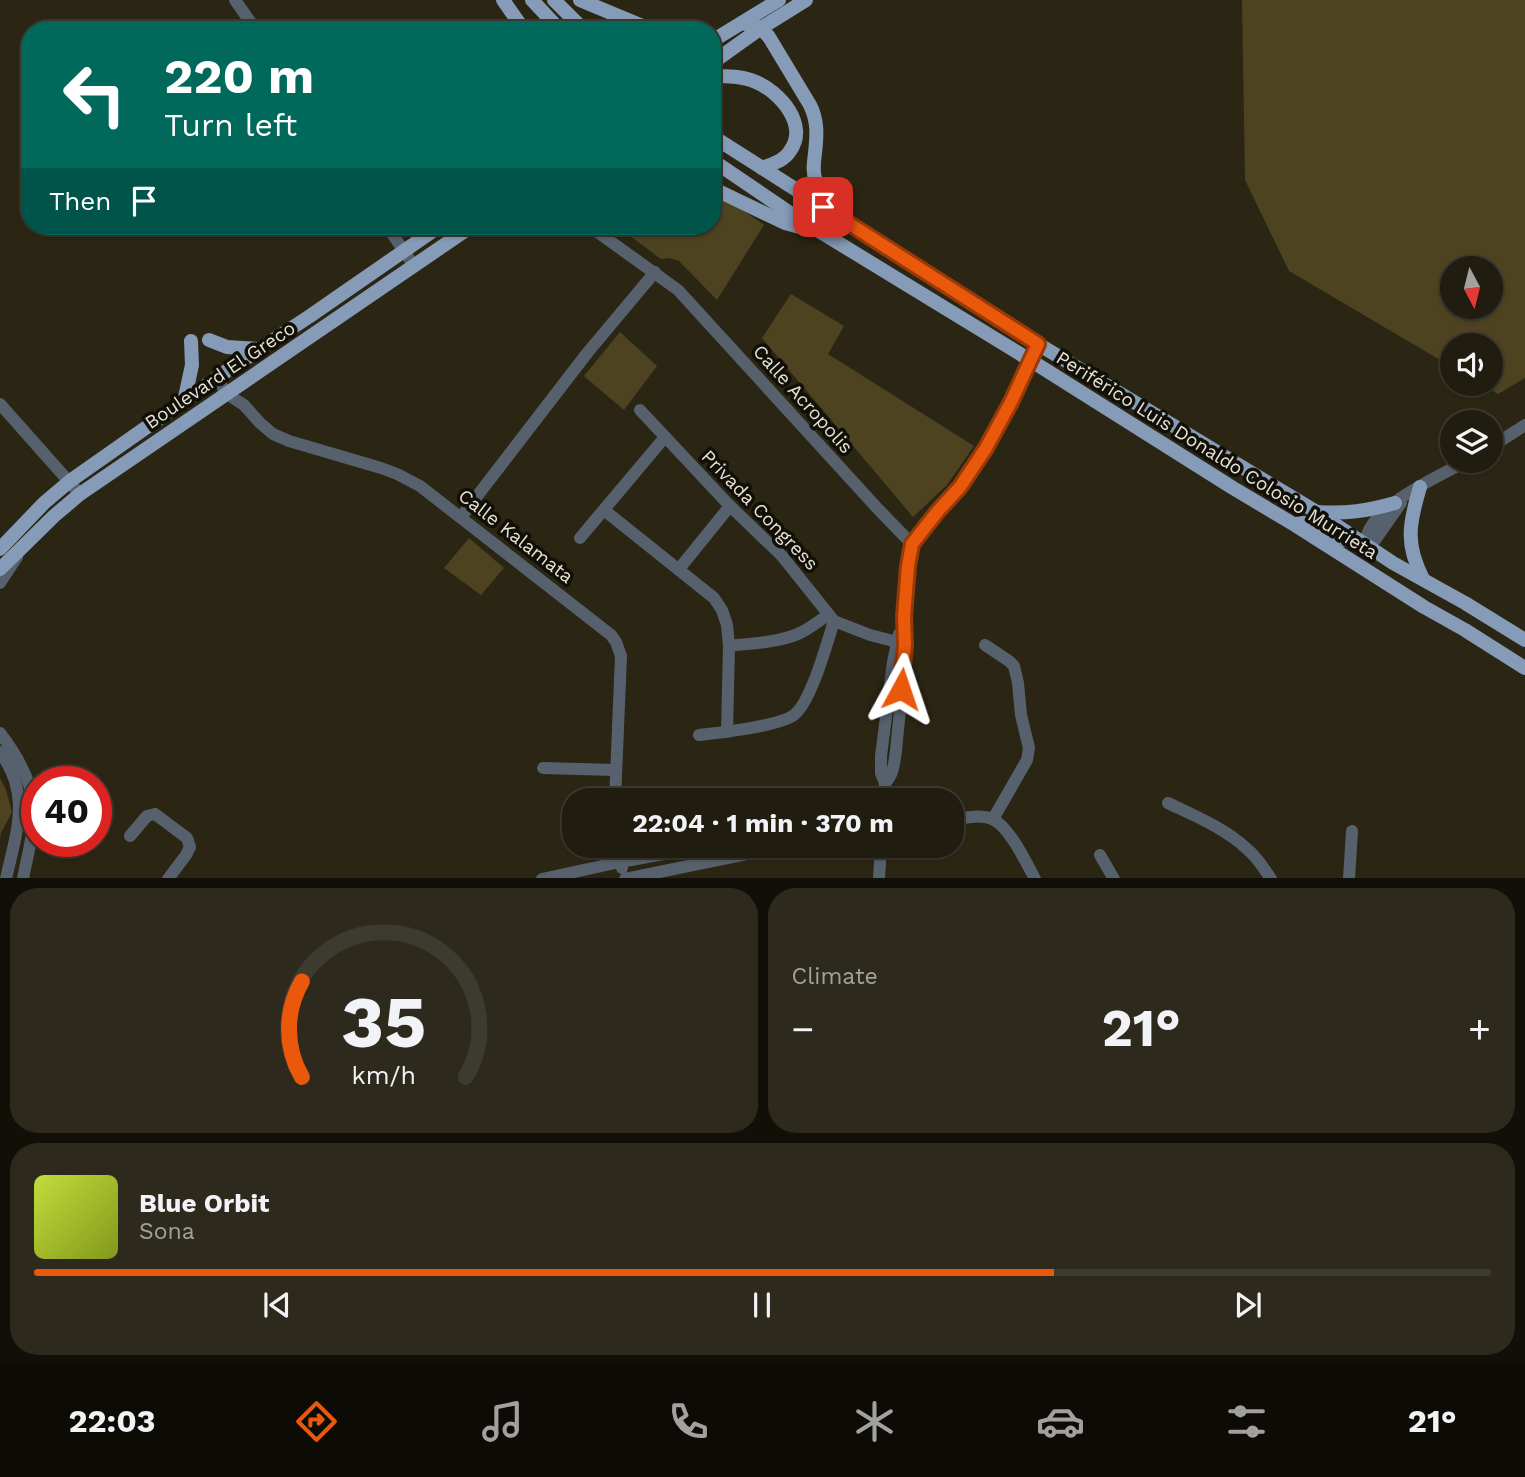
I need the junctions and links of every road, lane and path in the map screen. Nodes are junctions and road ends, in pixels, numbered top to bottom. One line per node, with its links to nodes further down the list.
1 (235, 0): 8 (street)
2 (503, 0): 9 (main road)
3 (532, 0): 10 (main road)
4 (554, 0): 11 (main road)
5 (580, 0): 12 (main road)
6 (779, 0): 13 (main road)
7 (806, 0): 14 (main road)
8 (250, 21)
9 (518, 21)
10 (552, 21)
11 (575, 21)
12 (630, 21)
13 (742, 23): 14 (main road); 15 (main road)
14 (761, 28): 16 (main road); 23 (main road)
15 (721, 32)
16 (721, 57)
17 (721, 76): 20 (main road)
18 (721, 142): 20 (main road, Periférico Luis Donaldo Colosio Murrieta)
19 (721, 166): 22 (main road, Periférico Luis Donaldo Colosio Murrieta)
20 (762, 168): 23 (main road, Periférico Luis Donaldo Colosio Murrieta)
21 (721, 192): 22 (main road)
22 (818, 232): 35 (main road, Periférico Luis Donaldo Colosio Murrieta)
23 (863, 232): 33 (main road, Periférico Luis Donaldo Colosio Murrieta)
24 (393, 235): 28 (street)
25 (426, 235): 28 (main road, Boulevard El Greco)
26 (459, 235): 29 (main road, Boulevard El Greco)
27 (602, 235): 30 (street, Calle Acropolis)
28 (404, 250): 29 (street); 34 (main road, Boulevard El Greco)
29 (414, 266): 37 (main road, Boulevard El Greco)
30 (660, 276): 52 (street); 57 (street, Calle Acropolis)
31 (209, 340): 34 (main road)
32 (191, 341): 38 (main road)
33 (1038, 344): 35 (street); 51 (main road, Periférico Luis Donaldo Colosio Murrieta)
34 (259, 349): 36 (main road, Boulevard El Greco)
35 (1030, 360): 53 (main road, Periférico Luis Donaldo Colosio Murrieta); 57 (street)
36 (222, 374): 37 (street, Calle Kalamata); 38 (main road, Boulevard El Greco)
37 (233, 390): 47 (main road, Boulevard El Greco); 52 (street, Calle Kalamata)
38 (184, 402): 45 (main road, Boulevard El Greco)
39 (0, 404): 45 (street)
40 (640, 410): 42 (street, Privada Congress)
41 (1525, 425): 43 (street)
42 (665, 437): 49 (street, Privada Congress); 50 (street)
43 (1503, 439)
44 (1446, 473): 46 (street)
45 (70, 481): 47 (street); 56 (main road, Boulevard El Greco)
46 (1414, 491): 48 (street); 58 (street); 61 (main road)
47 (80, 494): 55 (main road, Boulevard El Greco)
48 (1395, 503): 51 (main road); 58 (street)
49 (730, 506): 60 (street); 64 (street, Privada Congress)
50 (604, 510): 54 (street); 60 (street)
51 (1315, 511): 58 (main road, Periférico Luis Donaldo Colosio Murrieta)
52 (461, 517): 76 (street, Calle Kalamata)
53 (1295, 524): 58 (main road); 63 (main road, Periférico Luis Donaldo Colosio Murrieta)
54 (580, 538)
55 (26, 542): 59 (main road, Boulevard El Greco); 62 (street)
56 (3, 544)
57 (912, 544): 66 (street)
58 (1366, 544): 61 (main road, Periférico Luis Donaldo Colosio Murrieta); 63 (main road)
59 (0, 569)
60 (680, 569): 68 (street)
61 (1424, 580): 65 (main road, Periférico Luis Donaldo Colosio Murrieta)
62 (0, 583)
63 (1407, 597): 69 (main road, Periférico Luis Donaldo Colosio Murrieta)
64 (831, 618): 66 (street); 68 (street); 70 (street)
65 (1525, 640)
66 (901, 643): 78 (street)
67 (985, 645): 82 (street)
68 (729, 646): 70 (street)
69 (1525, 668)
70 (727, 732): 72 (street)
71 (0, 733): 74 (street)
72 (699, 735)
73 (0, 752): 80 (street)
74 (21, 766)
75 (543, 768): 76 (street)
76 (615, 770): 77 (street, Calle Kalamata)
77 (615, 788)
78 (884, 788)
79 (1168, 803): 100 (street)
80 (20, 806): 92 (street)
81 (964, 819): 82 (street)
82 (993, 819): 98 (street)
83 (1352, 831): 101 (street)
84 (130, 836): 94 (street)
85 (1100, 855): 99 (street)
86 (27, 857): 93 (street)
87 (620, 858): 91 (street)
88 (642, 858): 91 (street)
89 (726, 858): 96 (street)
90 (880, 858): 97 (street)
91 (620, 862): 95 (street); 96 (street)
92 (6, 878)
93 (23, 878)
94 (168, 878)
95 (542, 878)
96 (624, 878)
97 (879, 878)
98 (1035, 878)
99 (1114, 878)
100 (1271, 878)
101 (1349, 878)

